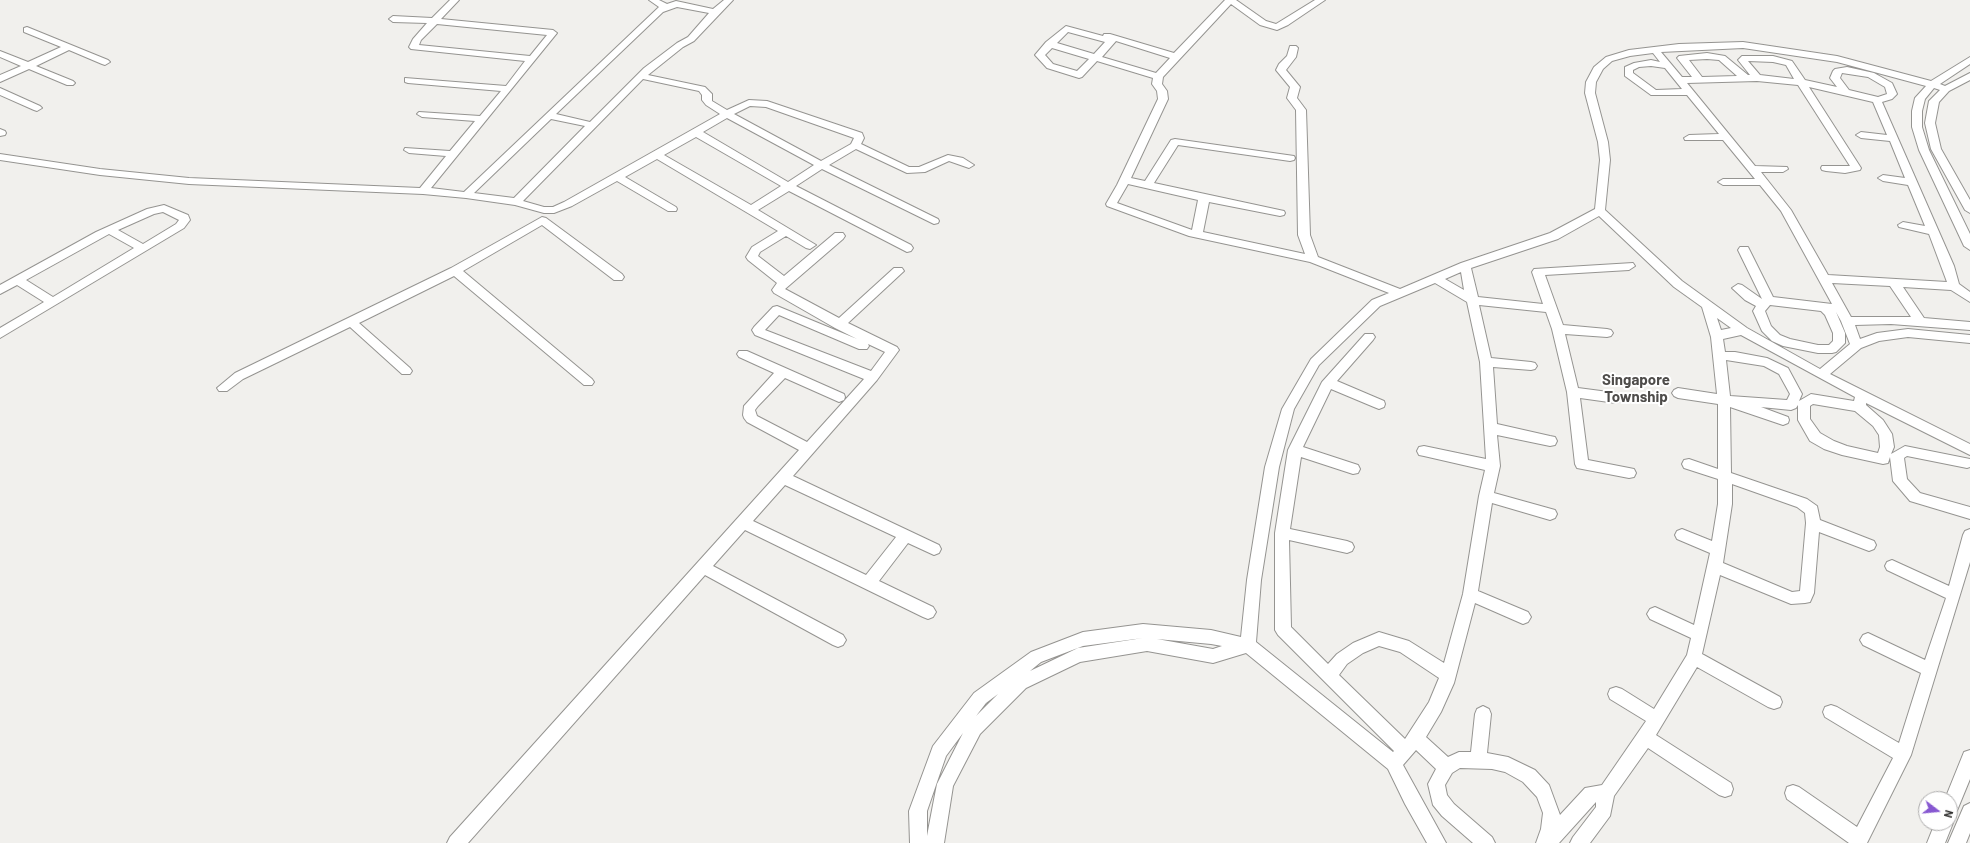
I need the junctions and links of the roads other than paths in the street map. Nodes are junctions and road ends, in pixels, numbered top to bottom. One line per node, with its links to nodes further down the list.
1 (456, 0): 9 (street)
2 (653, 0): 6 (street)
3 (729, 0): 7 (street)
4 (1230, 0): 5 (street); 18 (street)
5 (1321, 0)
6 (665, 8): 7 (street); 46 (street)
7 (715, 12): 25 (street)
8 (393, 19): 9 (street)
9 (435, 21): 20 (street); 20 (street)
10 (1072, 26): 12 (street)
11 (27, 30): 14 (street)
12 (1112, 40): 13 (street); 18 (street); 19 (street)
13 (1049, 44): 19 (street); 19 (street)
14 (69, 47): 22 (street); 23 (street)
15 (1293, 48): 95 (street)
16 (1655, 50): 24 (street); 36 (street); 80 (street)
17 (0, 54): 23 (street)
18 (1177, 57): 26 (street)
19 (1096, 58): 26 (street)
20 (530, 59): 37 (street)
21 (1970, 60): 36 (street)
22 (105, 62)
23 (28, 66): 30 (street); 35 (street)
24 (1668, 66): 33 (street); 40 (street)
25 (641, 76): 45 (street); 48 (street)
26 (1158, 76): 67 (street)
27 (1970, 76): 38 (street)
28 (1745, 78): 29 (street); 31 (street); 31 (street)
29 (1757, 78): 34 (street); 34 (street)
30 (0, 79)
31 (1699, 79): 33 (street)
32 (408, 80): 37 (street)
33 (1681, 80): 40 (street)
34 (1801, 82): 41 (street); 62 (street)
35 (70, 83)
36 (1933, 84): 38 (street); 91 (street)
37 (508, 89): 47 (street)
38 (1946, 89): 79 (street)
39 (0, 91): 43 (street)
40 (1691, 92): 52 (street)
41 (1847, 93): 42 (street); 42 (street)
42 (1876, 100): 53 (street)
43 (37, 108)
44 (422, 114): 47 (street)
45 (726, 114): 49 (street); 54 (street); 60 (street)
46 (551, 116): 48 (street); 74 (street)
47 (481, 119): 56 (street)
48 (592, 125): 76 (street)
49 (695, 132): 57 (street); 71 (street)
50 (1861, 135): 53 (street)
51 (1689, 138): 52 (street)
52 (1727, 138): 63 (street)
53 (1894, 139): 70 (street)
54 (855, 146): 60 (street); 61 (street)
55 (410, 150): 56 (street)
56 (453, 154): 73 (street)
57 (657, 156): 65 (street); 78 (street)
58 (0, 157): 73 (street)
59 (1290, 158): 72 (street)
60 (821, 165): 71 (street); 83 (street)
61 (969, 165)
62 (1826, 168)
63 (1753, 169): 64 (street); 69 (street)
64 (1783, 169)
65 (618, 177): 77 (street); 82 (street)
66 (1883, 178): 70 (street)
67 (1125, 180): 72 (street); 88 (street)
68 (1723, 182): 69 (street)
69 (1764, 182): 102 (street)
70 (1912, 182): 87 (street)
71 (789, 186): 78 (street); 93 (street)
72 (1147, 186): 75 (street)
73 (423, 191): 74 (street)
74 (466, 195): 76 (street)
75 (1204, 198): 81 (street); 88 (street)
76 (516, 202): 82 (street)
77 (672, 209)
78 (751, 210): 86 (street)
79 (1970, 210)
80 (1600, 211): 96 (street); 114 (street)
81 (1280, 213)
82 (543, 215): 98 (street); 100 (street)
83 (934, 221)
84 (1903, 225): 87 (street)
85 (110, 230): 92 (street); 92 (street); 103 (street)
86 (785, 230): 90 (street); 104 (street)
87 (1933, 231): 106 (street)
88 (1197, 235): 95 (street)
89 (839, 236): 104 (street)
90 (810, 245)
91 (1970, 246)
92 (142, 248): 112 (street)
93 (907, 248)
94 (1744, 250): 113 (street)
95 (1313, 259): 109 (street)
96 (1464, 266): 101 (street); 110 (street)
97 (1629, 266): 117 (street)
98 (456, 271): 119 (street); 139 (street)
99 (898, 271): 121 (street)
100 (618, 277)
101 (1436, 278): 109 (street); 110 (street)
102 (1824, 279): 105 (street); 116 (street)
103 (17, 280): 108 (street); 112 (street)
104 (784, 282): 121 (street)
105 (1894, 283): 106 (street); 120 (street)
106 (1954, 286): 111 (street)
107 (1738, 288): 113 (street)
108 (0, 290)
109 (1400, 293): 187 (street)
110 (1472, 300): 117 (street); 133 (street)
111 (1969, 300)
112 (53, 302): 126 (street)
113 (1766, 303): 115 (street); 115 (street)
114 (1707, 305): 124 (street); 128 (street)
115 (1824, 307): 116 (street)
116 (1841, 308): 118 (street)
117 (1552, 309): 123 (street)
118 (1848, 320): 120 (street); 130 (street)
119 (350, 321): 135 (street); 141 (street)
120 (1920, 322): 122 (street)
121 (839, 325): 138 (street)
122 (1970, 326)
123 (1558, 329): 125 (street); 142 (street)
124 (1743, 330): 128 (street); 137 (street)
125 (1607, 333)
126 (0, 334)
127 (1369, 337): 140 (street)
128 (1717, 337): 132 (street)
129 (1970, 339): 130 (street)
130 (1857, 345): 137 (street)
131 (743, 354): 136 (street)
132 (1718, 356): 146 (street); 146 (street)
133 (1486, 362): 134 (street); 150 (street)
134 (1531, 366)
135 (406, 371)
136 (783, 372): 144 (street); 152 (street)
137 (1821, 375): 147 (street)
138 (871, 376): 138 (street); 152 (street)
139 (588, 382)
140 (1328, 382): 148 (street); 153 (street)
141 (223, 388)
142 (1573, 392): 145 (street); 159 (street)
143 (1678, 393): 146 (street)
144 (839, 397)
145 (1616, 398)
146 (1724, 400): 149 (street); 161 (street)
147 (1860, 402): 147 (street); 155 (street)
148 (1380, 404)
149 (1783, 420)
150 (1490, 428): 151 (street); 157 (street)
151 (1550, 441)
152 (808, 448): 160 (street)
153 (1295, 450): 158 (street); 167 (street)
154 (1424, 451): 157 (street)
155 (1968, 457): 163 (street)
156 (1689, 464): 161 (street)
157 (1493, 466): 162 (street)
158 (1353, 469)
159 (1629, 473)
160 (782, 477): 165 (street); 170 (street)
161 (1725, 477): 166 (street); 174 (street)
162 (1486, 496): 164 (street); 179 (street)
163 (1970, 513)
164 (1550, 514)
165 (742, 522): 177 (street); 178 (street)
166 (1813, 523): 171 (street); 175 (street)
167 (1282, 533): 172 (street); 191 (street)
168 (1682, 535): 174 (street)
169 (1970, 535): 180 (street)
170 (904, 536): 173 (street); 178 (street)
171 (1869, 545)
172 (1347, 547)
173 (934, 550)
174 (1718, 550): 175 (street)
175 (1715, 566): 184 (street)
176 (1892, 566): 180 (street)
177 (702, 567): 185 (street); 211 (street)
178 (869, 584): 181 (street)
179 (1470, 594): 183 (street); 190 (street)
180 (1954, 595): 189 (street)
181 (928, 612)
182 (1655, 614): 184 (street)
183 (1523, 617)
184 (1699, 635): 188 (street)
185 (838, 640)
186 (1868, 640): 189 (street)
187 (1248, 646): 202 (street); 212 (street); 213 (street)
188 (1694, 657): 193 (street); 196 (street)
189 (1930, 670): 199 (street)
190 (1448, 674): 191 (street); 198 (street)
191 (1329, 675): 198 (street)
192 (1616, 694): 196 (street)
193 (1774, 702)
194 (1831, 712): 199 (street)
195 (1483, 714): 201 (street)
196 (1657, 719): 197 (street)
197 (1646, 737): 204 (street); 206 (street)
198 (1410, 744): 202 (street); 203 (street)
199 (1903, 755): 210 (street)
200 (1970, 758): 205 (street)
201 (1478, 760): 203 (street); 216 (street)
202 (1394, 763): 214 (street)
203 (1446, 767): 215 (street)
204 (1725, 789)
205 (1957, 791)
206 (1606, 793): 216 (street); 217 (street)
207 (1793, 793): 210 (street)
208 (1970, 812): 219 (street)
209 (1941, 831): 218 (street)
210 (1859, 842)
211 (456, 843)
212 (919, 843)
213 (935, 843)
214 (1437, 843)
215 (1486, 843)
216 (1546, 843)
217 (1579, 843)
218 (1936, 843)
219 (1956, 843)

